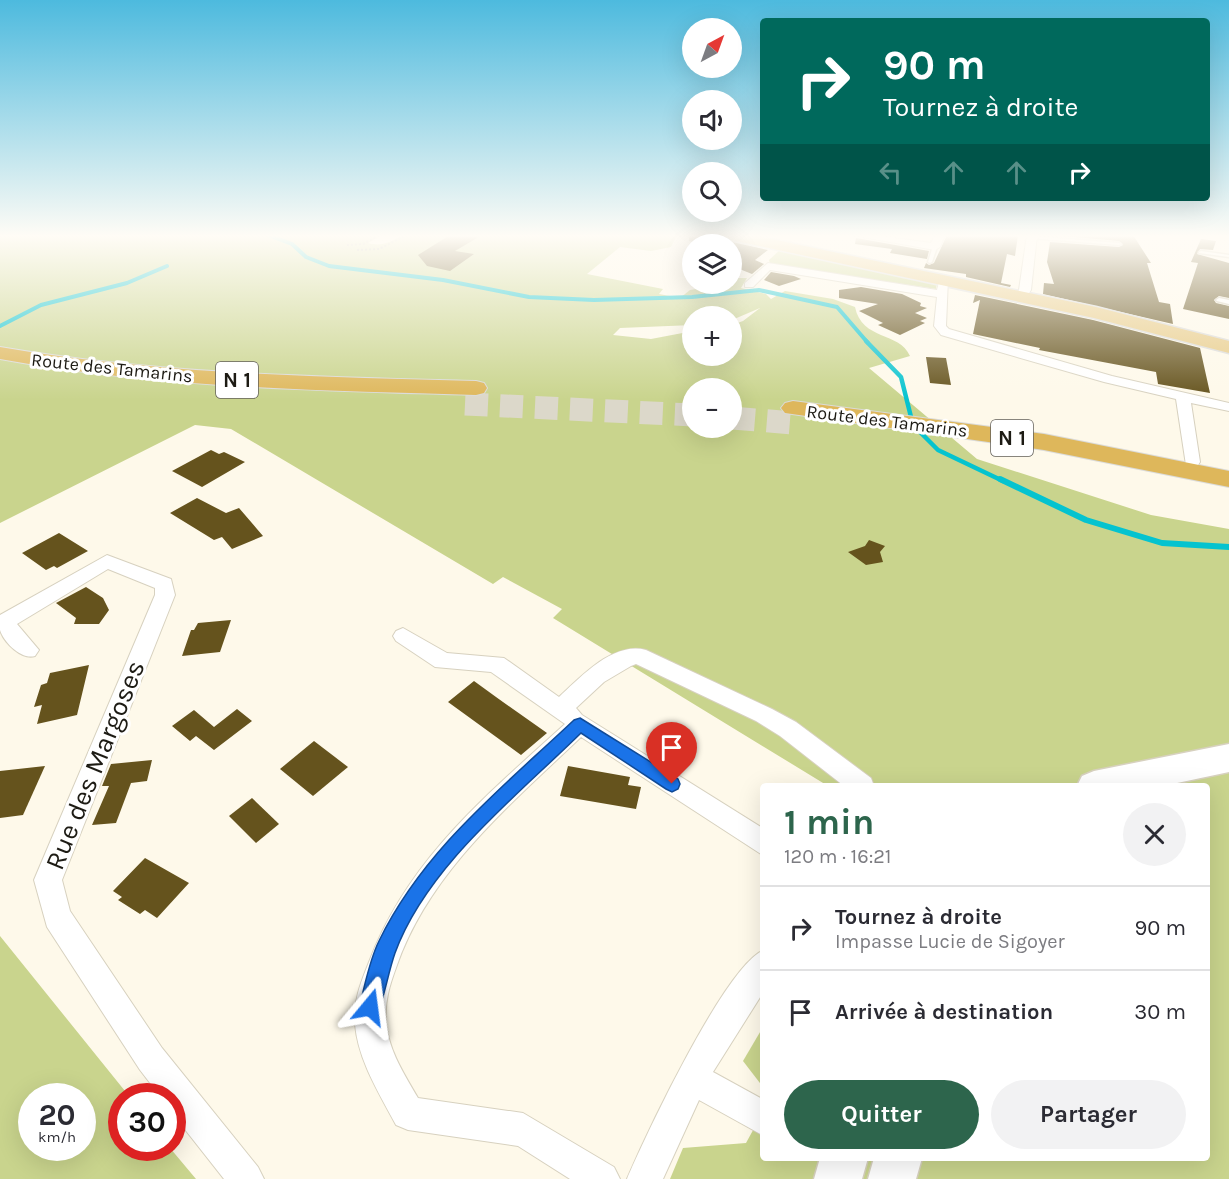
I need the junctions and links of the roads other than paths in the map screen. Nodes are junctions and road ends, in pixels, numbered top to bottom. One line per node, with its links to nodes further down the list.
1 (943, 290): 12 (street)
2 (967, 290): 4 (main road)
3 (1024, 290): 4 (street)
4 (1021, 297): 7 (main road)
5 (1219, 300): 6 (lane)
6 (1229, 302)
7 (1096, 313): 8 (main road); 9 (main road)
8 (1229, 342)
9 (1229, 347)
10 (0, 353): 11 (highway, Route des Tamarins / N 1)
11 (0, 368)
12 (1183, 395): 13 (street); 14 (street)
13 (1229, 407)
14 (1192, 462)
15 (1229, 479): 16 (highway, Route des Tamarins / N 1)
16 (1229, 496)
17 (403, 636): 19 (street)
18 (28, 650): 28 (street, Rue des Margoses)
19 (570, 717): 22 (street); 23 (street); 29 (street)
20 (1229, 758): 21 (main road)
21 (1121, 782)
22 (858, 783)
23 (760, 841)
24 (760, 970): 25 (street)
25 (692, 1078): 26 (street); 30 (street)
26 (760, 1117)
27 (897, 1161): 31 (main road)
28 (246, 1179)
29 (602, 1179)
30 (645, 1179)
31 (892, 1179)

